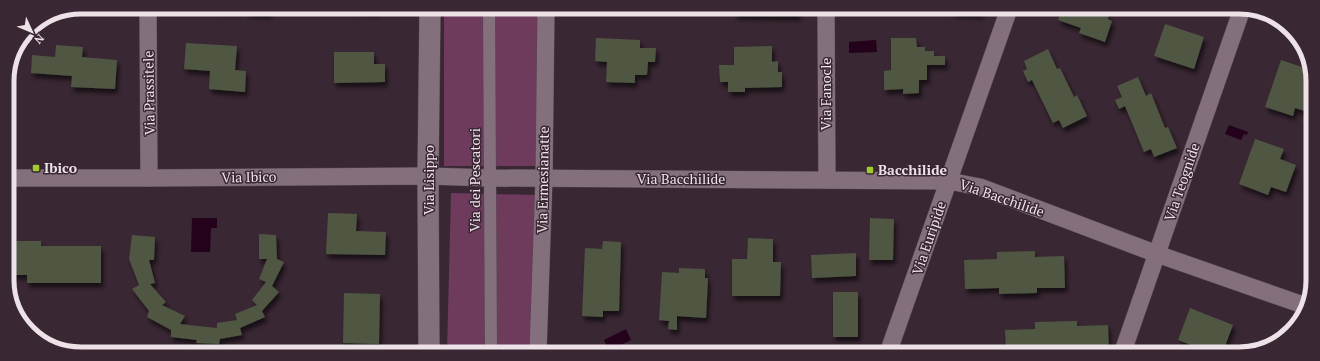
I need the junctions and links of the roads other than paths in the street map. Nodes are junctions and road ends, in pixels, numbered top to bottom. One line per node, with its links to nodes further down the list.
1 (148, 14): 10 (street, Via Prassitele)
2 (430, 14): 8 (street, Via Lisippo)
3 (489, 14): 11 (street, Via dei Pescatori)
4 (546, 14): 12 (street, Via Ermesianatte)
5 (826, 14): 13 (street, Via Fanocle)
6 (1007, 14): 14 (street, Via Euripide)
7 (1240, 14): 15 (street, Via Teognide)
8 (428, 176): 10 (street, Via Ibico); 11 (street, Via Ibico); 17 (street, Via Lisippo)
9 (14, 178): 10 (street, Via Ibico)
10 (149, 178)
11 (490, 178): 12 (street, Via Bacchilide); 18 (street, Via dei Pescatori)
12 (544, 178): 13 (street, Via Bacchilide); 19 (street, Via Ermesianatte)
13 (827, 179): 14 (street, Via Bacchilide)
14 (949, 181): 15 (street, Via Bacchilide); 20 (street, Via Euripide)
15 (1157, 254): 16 (street, Via Bacchilide); 21 (street, Via Teognide)
16 (1301, 304)
17 (429, 347)
18 (490, 347)
19 (538, 347)
20 (890, 347)
21 (1124, 347)

